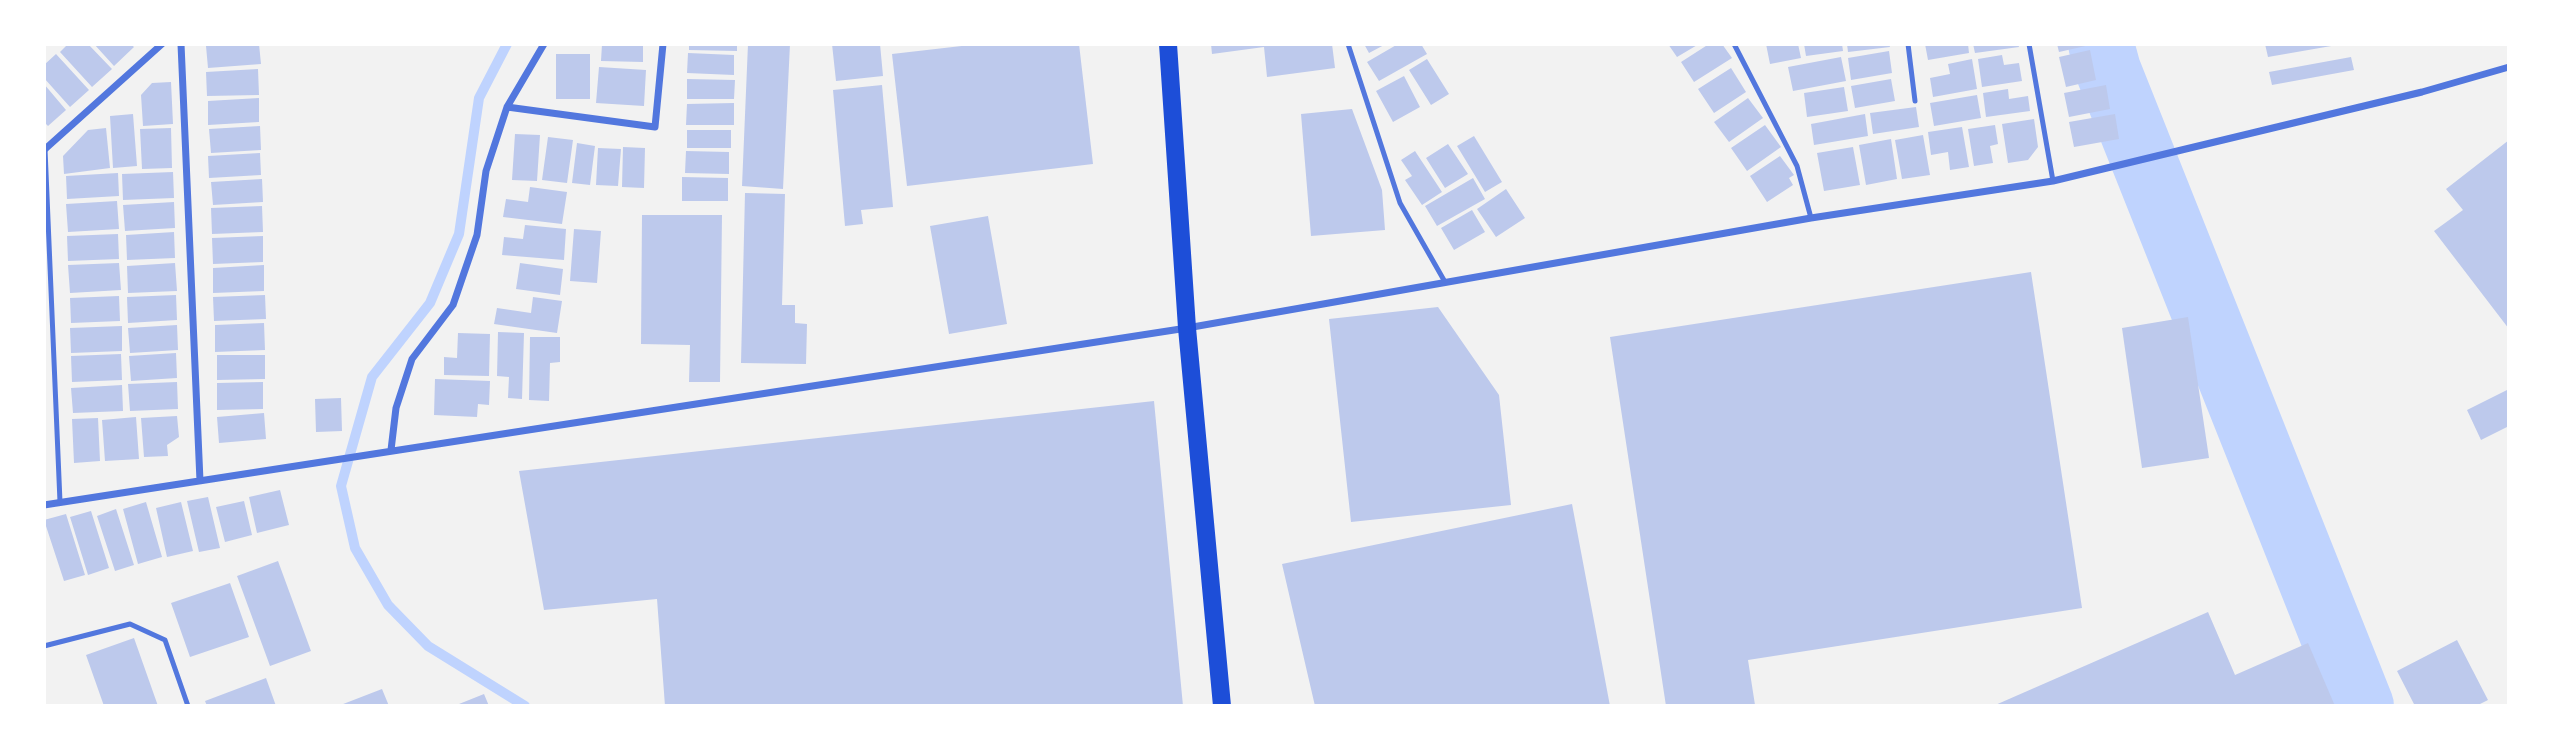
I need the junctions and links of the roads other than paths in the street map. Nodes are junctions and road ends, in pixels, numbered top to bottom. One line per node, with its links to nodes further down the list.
1 (162, 44): 13 (street)
2 (181, 44): 19 (street)
3 (544, 44): 12 (street)
4 (663, 44): 12 (street)
5 (1168, 44): 17 (main road)
6 (1348, 44): 16 (lane)
7 (1734, 44): 15 (lane)
8 (1908, 44): 11 (lane)
9 (2029, 44): 14 (lane)
10 (2509, 67): 14 (street)
11 (1915, 101)
12 (507, 107): 18 (street)
13 (44, 149): 20 (lane)
14 (2053, 181): 15 (street)
15 (1811, 218): 16 (street)
16 (1445, 282): 17 (street)
17 (1187, 328): 18 (street); 24 (main road)
18 (391, 450): 19 (street)
19 (200, 481): 20 (street)
20 (60, 502): 21 (street)
21 (44, 505)
22 (44, 646): 23 (lane)
23 (188, 706)
24 (1222, 706)

